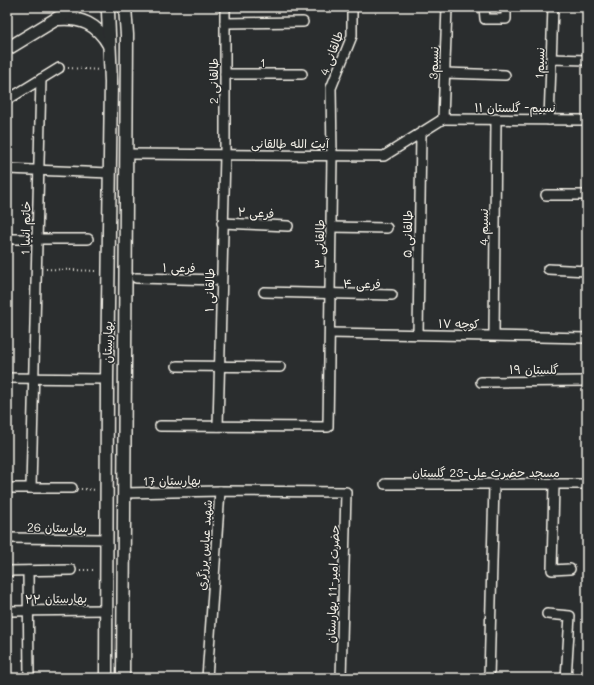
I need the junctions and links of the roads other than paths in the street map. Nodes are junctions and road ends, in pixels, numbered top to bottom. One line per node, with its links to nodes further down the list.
1 (76, 7): 10 (street)
2 (106, 7): 13 (street, بهارستان)
3 (125, 7): 30 (street, بهارستان)
4 (225, 7): 12 (street, طالقانی 2)
5 (352, 7): 32 (street, طالقانی 4)
6 (447, 7): 18 (street, نسیم3)
7 (484, 7): 8 (street)
8 (506, 7)
9 (553, 7): 15 (street, نسیم1)
10 (57, 19): 13 (street); 14 (street)
11 (303, 22): 12 (street)
12 (225, 24): 19 (street, طالقانی 2)
13 (110, 47): 29 (street, بهارستان)
14 (7, 49)
15 (551, 59): 16 (street); 26 (street, نسیم1)
16 (587, 60)
17 (59, 68): 22 (street)
18 (445, 73): 21 (street); 24 (street, نسیم3)
19 (225, 74): 20 (street, 1); 31 (street, طالقانی 2)
20 (302, 74)
21 (505, 75)
22 (41, 79): 23 (street); 34 (street, خاتم انبیا 1)
23 (7, 100)
24 (443, 119): 25 (street, نسیم- گلستان ۱۱); 28 (street, آیت الله طالقانی)
25 (496, 120): 26 (street, نسیم- گلستان ۱۱); 54 (street, نسیم 4)
26 (549, 120): 27 (street, نسیم- گلستان ۱۱)
27 (587, 120)
28 (421, 134): 32 (street, آیت الله طالقانی); 53 (street, طالقانی ۵)
29 (110, 154): 30 (street); 35 (street, بهارستان)
30 (126, 154): 31 (street, آیت الله طالقانی); 62 (street, بهارستان)
31 (225, 155): 32 (street, آیت الله طالقانی); 38 (street, طالقانی ۱)
32 (332, 155): 40 (street, طالقانی ۳)
33 (7, 169): 34 (street)
34 (38, 170): 35 (street); 43 (street, خاتم انبیا 1)
35 (110, 173): 61 (street, بهارستان)
36 (546, 194): 37 (street)
37 (587, 195)
38 (222, 223): 39 (street, فرعی ۲); 48 (street, طالقانی ۱)
39 (288, 226)
40 (331, 228): 41 (street); 50 (street, طالقانی ۳)
41 (387, 228)
42 (7, 239): 43 (street)
43 (36, 239): 44 (street); 60 (street, خاتم انبیا 1)
44 (88, 239)
45 (548, 269): 46 (street)
46 (587, 271)
47 (136, 278): 48 (street, فرعی ۱)
48 (221, 280): 57 (street, طالقانی ۱)
49 (264, 292): 50 (street, فرعی ۴)
50 (331, 294): 51 (street, فرعی ۴); 52 (street, طالقانی ۳)
51 (392, 295)
52 (330, 333): 53 (street, کوچه ۱۷); 66 (street, طالقانی ۳)
53 (418, 334): 54 (street, کوچه ۱۷)
54 (494, 335): 55 (street, کوچه ۱۷)
55 (587, 338)
56 (177, 366): 57 (street)
57 (219, 366): 58 (street); 66 (street, طالقانی ۱)
58 (280, 367)
59 (7, 378): 60 (street)
60 (33, 378): 61 (street); 72 (street, خاتم انبیا 1)
61 (107, 379): 62 (street); 78 (street, بهارستان)
62 (125, 379): 76 (street, بهارستان)
63 (587, 381): 64 (street, گلستان ۱۹)
64 (481, 382)
65 (160, 426): 66 (street)
66 (218, 426)
67 (385, 484): 70 (street, مسجد حضرت علی-23 گلستان)
68 (554, 484): 69 (street, مسجد حضرت علی-23 گلستان); 70 (street, مسجد حضرت علی-23 گلستان); 79 (street)
69 (587, 484)
70 (494, 485): 93 (street)
71 (7, 488): 72 (street)
72 (31, 488): 73 (street)
73 (72, 488)
74 (220, 491): 75 (street, شهید عباس برزگری); 76 (street, بهارستان 17); 91 (street, شهید عباس برزگری)
75 (346, 492): 92 (street, حضرت امیر-11 بهارستان)
76 (125, 493): 84 (street, بهارستان)
77 (7, 538): 78 (street, بهارستان 26)
78 (107, 539): 83 (street, بهارستان)
79 (570, 569)
80 (71, 570): 82 (street)
81 (7, 571): 82 (street)
82 (28, 571): 86 (street)
83 (106, 610): 84 (street); 86 (street, بهارستان ۲۲); 89 (street, بهارستان)
84 (124, 610): 90 (street, بهارستان)
85 (7, 611): 86 (street, بهارستان ۲۲)
86 (29, 611): 88 (street)
87 (547, 614): 94 (street)
88 (29, 678)
89 (106, 678)
90 (123, 678)
91 (207, 678)
92 (341, 678)
93 (489, 678)
94 (566, 678)

